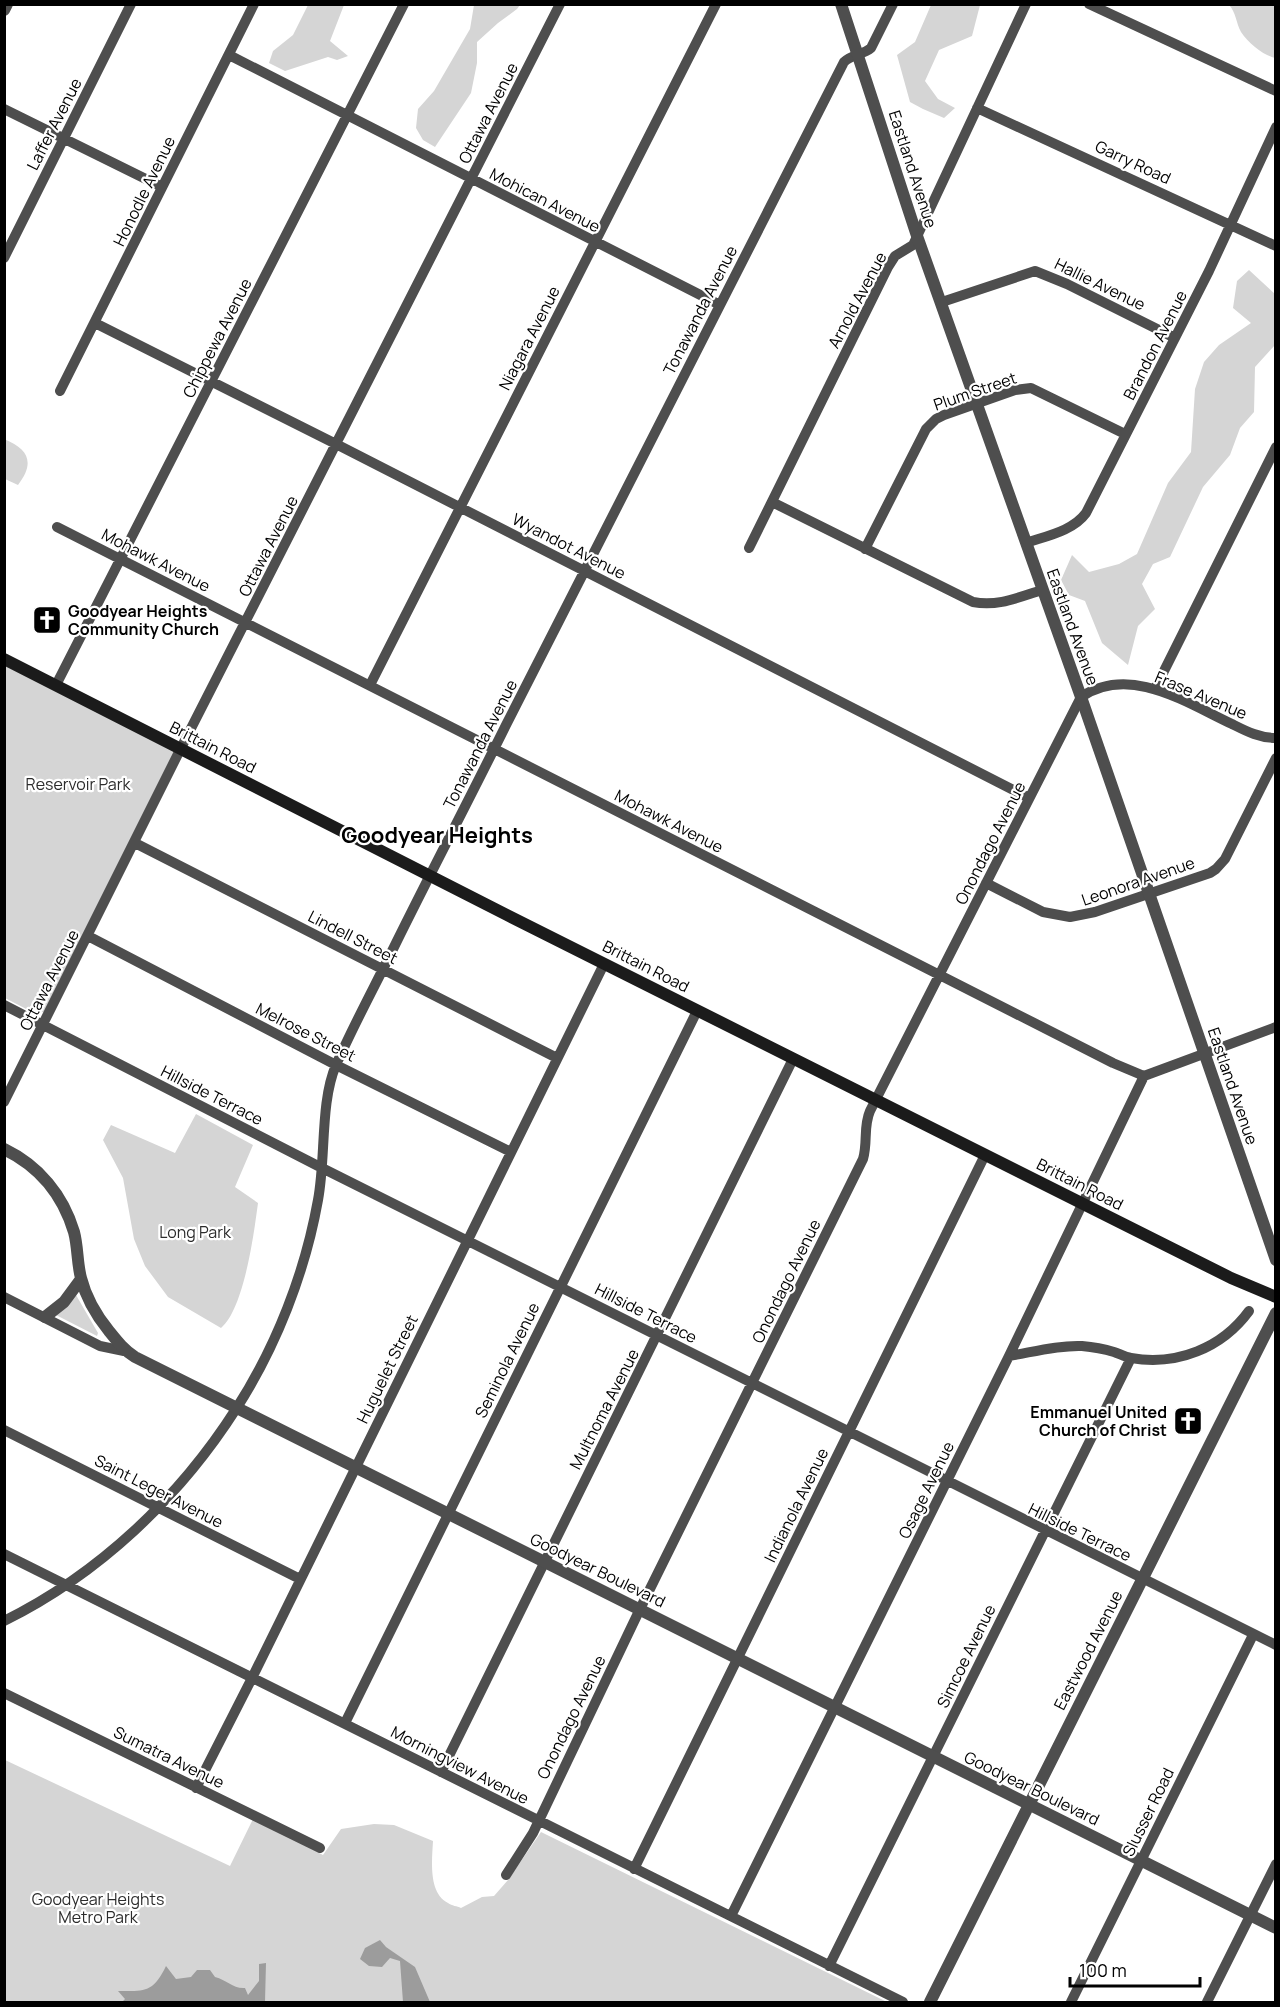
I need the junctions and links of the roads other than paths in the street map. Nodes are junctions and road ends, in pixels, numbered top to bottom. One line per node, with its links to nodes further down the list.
1 (7, 4): 11 (street)
2 (131, 4): 19 (street, Laffer Avenue)
3 (254, 4): 12 (street, Honodle Avenue)
4 (404, 4): 17 (street, Chippewa Avenue)
5 (560, 4): 20 (street, Ottawa Avenue)
6 (716, 4): 24 (street, Niagara Avenue)
7 (841, 4): 13 (street, Eastland Avenue)
8 (893, 4): 13 (street, Tonawanda Avenue)
9 (1026, 4): 15 (street, Arnold Avenue)
10 (1089, 4): 14 (street)
11 (4, 10)
12 (229, 55): 17 (street, Mohican Avenue); 21 (street, Honodle Avenue)
13 (857, 55): 23 (street, Eastland Avenue); 28 (street, Tonawanda Avenue)
14 (1275, 91)
15 (977, 108): 22 (street, Garry Road); 23 (street, Arnold Avenue)
16 (4, 109): 19 (street)
17 (347, 115): 20 (street, Mohican Avenue); 31 (street, Chippewa Avenue)
18 (1275, 127): 22 (street, Brandon Avenue)
19 (64, 138): 21 (street); 26 (street, Laffer Avenue)
20 (472, 178): 24 (street, Mohican Avenue); 35 (street, Ottawa Avenue)
21 (162, 187): 29 (street, Honodle Avenue)
22 (1230, 225): 25 (street, Garry Road); 30 (street, Brandon Avenue)
23 (917, 236): 27 (street, Eastland Avenue); 37 (street, Arnold Avenue)
24 (595, 242): 28 (street, Mohican Avenue); 38 (street, Niagara Avenue)
25 (1275, 246)
26 (4, 258)
27 (942, 302): 30 (street, Hallie Avenue); 33 (street, Eastland Avenue)
28 (720, 305): 44 (street, Tonawanda Avenue)
29 (95, 324): 31 (street, Wyandot Avenue); 32 (street, Honodle Avenue)
30 (1175, 338): 34 (street, Brandon Avenue)
31 (211, 382): 35 (street, Wyandot Avenue); 43 (street, Chippewa Avenue)
32 (60, 391)
33 (977, 403): 34 (street, Plum Street); 40 (street, Eastland Avenue); 42 (street, Plum Street)
34 (1125, 434): 40 (street, Brandon Avenue)
35 (336, 444): 38 (street, Wyandot Avenue); 46 (street, Ottawa Avenue)
36 (1275, 447): 50 (street)
37 (772, 502): 41 (street, Arnold Avenue); 42 (street)
38 (460, 507): 44 (street, Wyandot Avenue); 49 (street, Niagara Avenue)
39 (57, 526): 43 (street, Mohawk Avenue)
40 (1026, 543): 45 (street, Eastland Avenue)
41 (749, 548)
42 (865, 549): 45 (street)
43 (121, 559): 46 (street, Mohawk Avenue); 48 (street, Chippewa Avenue)
44 (584, 571): 54 (street, Tonawanda Avenue); 56 (street, Wyandot Avenue)
45 (1042, 590): 51 (street, Eastland Avenue)
46 (245, 623): 49 (street, Mohawk Avenue); 53 (street, Ottawa Avenue)
47 (4, 659): 48 (main road, Brittain Road)
48 (56, 685): 53 (main road, Brittain Road)
49 (370, 685): 54 (street, Mohawk Avenue)
50 (1155, 689): 51 (street, Frase Avenue); 52 (street, Frase Avenue)
51 (1082, 697): 56 (street, Onondago Avenue); 60 (street, Eastland Avenue)
52 (1275, 738)
53 (181, 748): 57 (street, Ottawa Avenue); 58 (main road, Brittain Road)
54 (494, 750): 58 (street, Tonawanda Avenue); 64 (street, Mohawk Avenue)
55 (1275, 758): 60 (street, Leonora Avenue)
56 (1029, 798): 59 (street, Onondago Avenue)
57 (135, 843): 61 (street, Ottawa Avenue); 63 (street, Lindell Street)
58 (429, 875): 62 (main road, Brittain Road); 63 (street, Tonawanda Avenue)
59 (986, 883): 60 (street, Leonora Avenue); 64 (street, Onondago Avenue)
60 (1149, 893): 69 (street, Eastland Avenue)
61 (88, 936): 67 (street, Ottawa Avenue); 72 (street, Melrose Street)
62 (604, 964): 66 (main road, Brittain Road); 70 (street, Huguelet Street)
63 (383, 969): 70 (street, Lindell Street); 72 (street, Tonawanda Avenue)
64 (938, 975): 73 (street, Mohawk Avenue); 74 (street, Onondago Avenue)
65 (4, 1005): 67 (street, Hillside Terrace)
66 (697, 1011): 71 (main road, Brittain Road); 84 (street, Seminola Avenue)
67 (43, 1025): 75 (street, Ottawa Avenue); 79 (street, Hillside Terrace)
68 (1275, 1027): 69 (street)
69 (1204, 1055): 73 (street); 82 (street, Eastland Avenue)
70 (557, 1058): 77 (street, Huguelet Street)
71 (793, 1059): 74 (main road, Brittain Road); 90 (street, Multnoma Avenue)
72 (336, 1065): 77 (street, Melrose Street); 79 (street, Tonawanda Avenue)
73 (1144, 1076): 80 (street, Osage Avenue)
74 (876, 1100): 78 (main road, Brittain Road); 94 (street, Onondago Avenue)
75 (4, 1102)
76 (4, 1149): 83 (street, Goodyear Boulevard)
77 (511, 1152): 81 (street, Huguelet Street)
78 (985, 1155): 80 (main road, Brittain Road); 97 (street, Indianola Avenue)
79 (322, 1168): 81 (street, Hillside Terrace); 95 (street, Tonawanda Avenue)
80 (1081, 1203): 86 (main road, Brittain Road); 92 (street, Osage Avenue)
81 (467, 1240): 84 (street, Hillside Terrace); 98 (street, Huguelet Street)
82 (1275, 1260)
83 (81, 1280): 89 (street); 91 (street, Goodyear Boulevard)
84 (560, 1287): 90 (street, Hillside Terrace); 101 (street, Seminola Avenue)
85 (4, 1297): 89 (street)
86 (1275, 1297)
87 (1250, 1311): 93 (street)
88 (1275, 1313): 106 (street, Eastwood Avenue)
89 (45, 1317): 91 (street)
90 (657, 1336): 94 (street, Hillside Terrace); 104 (street, Multnoma Avenue)
91 (124, 1350): 95 (street, Goodyear Boulevard)
92 (1009, 1356): 93 (street); 99 (street, Osage Avenue)
93 (1131, 1358): 102 (street, Simcoe Avenue)
94 (752, 1384): 97 (street, Hillside Terrace); 108 (street, Onondago Avenue)
95 (237, 1408): 98 (street, Goodyear Boulevard); 100 (street, Tonawanda Avenue)
96 (4, 1430): 100 (street, Saint Leger Avenue)
97 (848, 1432): 99 (street, Hillside Terrace); 112 (street, Indianola Avenue)
98 (355, 1467): 101 (street, Goodyear Boulevard); 105 (street, Huguelet Street)
99 (947, 1482): 102 (street, Hillside Terrace); 115 (street, Osage Avenue)
100 (159, 1508): 105 (street, Saint Leger Avenue); 107 (street, Tonawanda Avenue)
101 (448, 1514): 104 (street, Goodyear Boulevard); 116 (street, Seminola Avenue)
102 (1044, 1531): 106 (street, Hillside Terrace); 117 (street, Simcoe Avenue)
103 (4, 1554): 107 (street, Morningview Avenue)
104 (544, 1562): 108 (street, Goodyear Boulevard); 118 (street, Multnoma Avenue)
105 (300, 1579): 113 (street, Huguelet Street)
106 (1142, 1579): 110 (street, Hillside Terrace); 120 (street, Eastwood Avenue)
107 (68, 1585): 109 (street, Tonawanda Avenue); 113 (street, Morningview Avenue)
108 (640, 1609): 112 (street, Goodyear Boulevard); 121 (street, Onondago Avenue)
109 (4, 1621)
110 (1252, 1635): 111 (street, Hillside Terrace); 123 (street, Slusser Road)
111 (1275, 1646)
112 (737, 1660): 115 (street, Goodyear Boulevard); 125 (street, Indianola Avenue)
113 (252, 1678): 116 (street, Morningview Avenue); 119 (street, Huguelet Street)
114 (4, 1693): 119 (street, Sumatra Avenue)
115 (835, 1708): 117 (street, Goodyear Boulevard); 128 (street, Osage Avenue)
116 (345, 1723): 118 (street, Morningview Avenue)
117 (933, 1758): 120 (street, Goodyear Boulevard); 130 (street, Simcoe Avenue)
118 (441, 1772): 121 (street, Morningview Avenue)
119 (196, 1788): 122 (street, Sumatra Avenue)
120 (1029, 1805): 123 (street, Goodyear Boulevard); 132 (street, Eastwood Avenue)
121 (537, 1821): 125 (street, Morningview Avenue); 126 (street, Onondago Avenue)
122 (320, 1848)
123 (1141, 1861): 127 (street, Goodyear Boulevard); 133 (street, Slusser Road)
124 (1275, 1864): 127 (street)
125 (634, 1869): 128 (street, Morningview Avenue)
126 (506, 1875)
127 (1251, 1915): 129 (street, Goodyear Boulevard); 134 (street)
128 (731, 1917): 130 (street, Morningview Avenue)
129 (1275, 1928)
130 (829, 1966): 131 (street, Morningview Avenue)
131 (903, 2002)
132 (930, 2002)
133 (1071, 2002)
134 (1207, 2002)

